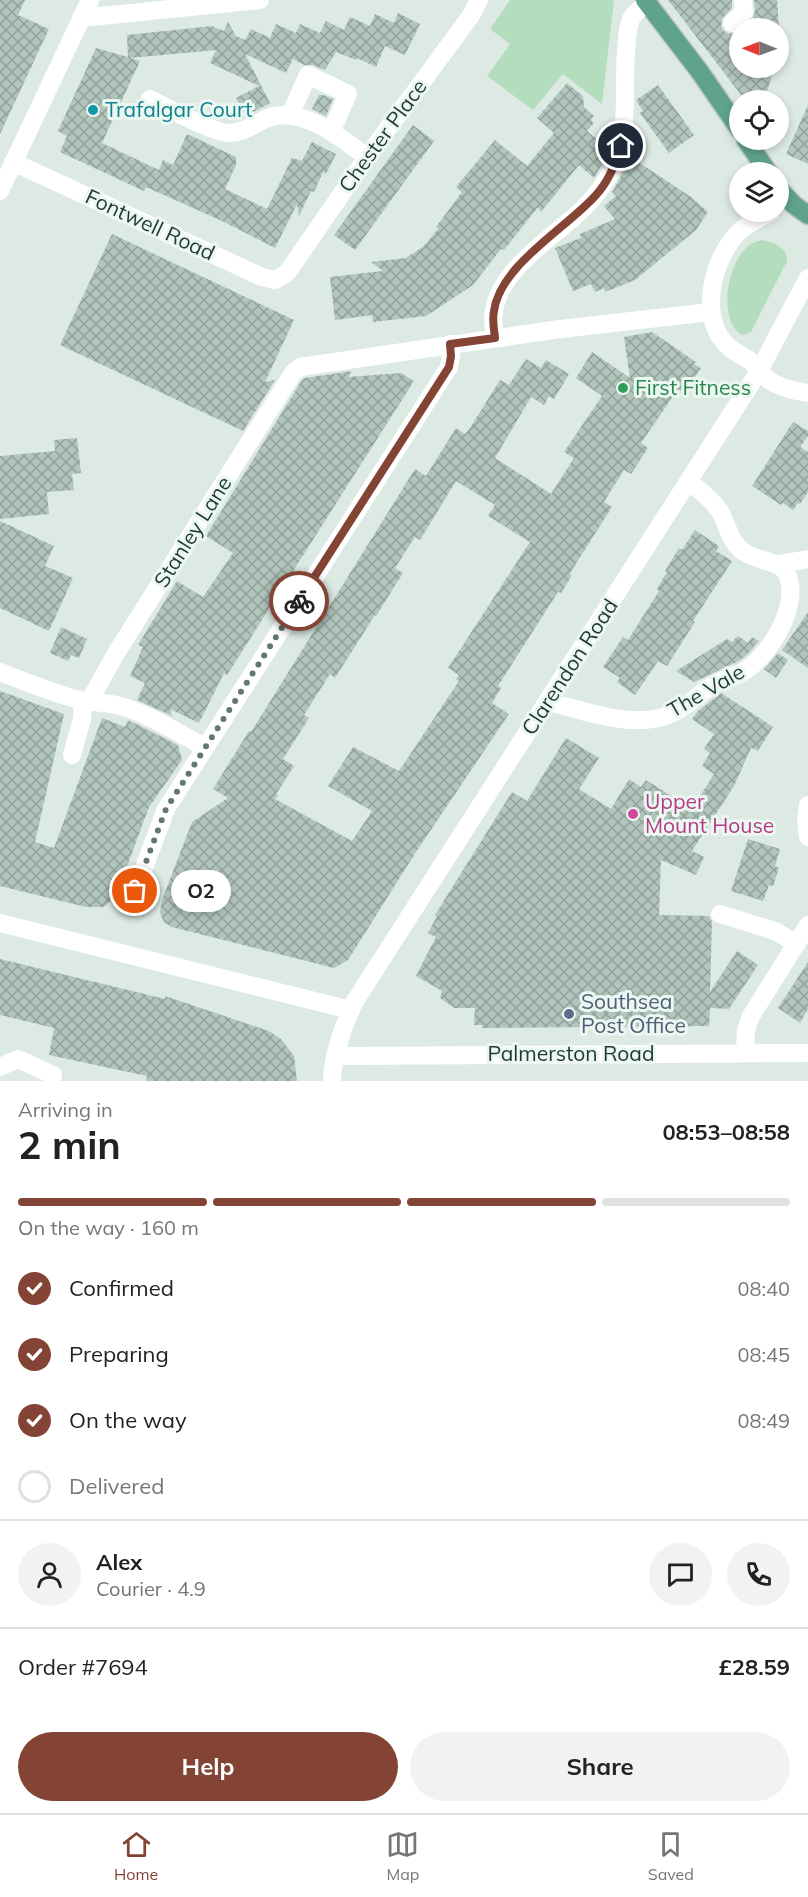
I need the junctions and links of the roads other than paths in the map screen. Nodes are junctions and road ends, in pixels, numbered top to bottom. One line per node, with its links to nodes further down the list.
1 (90, 0): 6 (street)
2 (260, 0): 6 (street)
3 (479, 0): 12 (street, Chester Place)
4 (646, 1): 9 (main road); 21 (street)
5 (743, 2): 7 (street)
6 (81, 18): 13 (street)
7 (737, 18)
8 (150, 99): 10 (street)
9 (729, 114)
10 (290, 115): 11 (street); 11 (street)
11 (331, 132): 12 (street)
12 (367, 157): 18 (street, Chester Place)
13 (13, 162): 14 (street); 18 (street, Fontwell Road)
14 (0, 191)
15 (789, 203): 16 (main road)
16 (808, 214)
17 (754, 222): 20 (street)
18 (287, 273)
19 (808, 278): 23 (street, Clarendon Road)
20 (711, 312): 21 (street); 23 (street)
21 (495, 338): 22 (street)
22 (450, 344): 29 (street, Stanley Lane); 31 (street)
23 (759, 371): 24 (street); 25 (street, Clarendon Road)
24 (808, 393)
25 (689, 482): 27 (street); 30 (street, Clarendon Road)
26 (808, 560): 27 (street)
27 (779, 564): 30 (street, The Vale)
28 (0, 672): 29 (street)
29 (86, 700): 31 (street); 32 (street)
30 (548, 702): 40 (street, Clarendon Road)
31 (206, 747): 35 (street)
32 (72, 755)
33 (808, 805): 34 (street)
34 (808, 837)
35 (135, 891)
36 (720, 914): 39 (street)
37 (0, 923): 40 (street)
38 (808, 925): 39 (street)
39 (797, 944): 41 (street)
40 (351, 1010): 43 (street, Clarendon Road)
41 (745, 1053): 42 (street, Palmerston Road); 43 (street, Palmerston Road)
42 (808, 1053)
43 (335, 1056): 46 (street, Clarendon Road)
44 (0, 1067): 45 (street)
45 (53, 1075)
46 (332, 1081)

